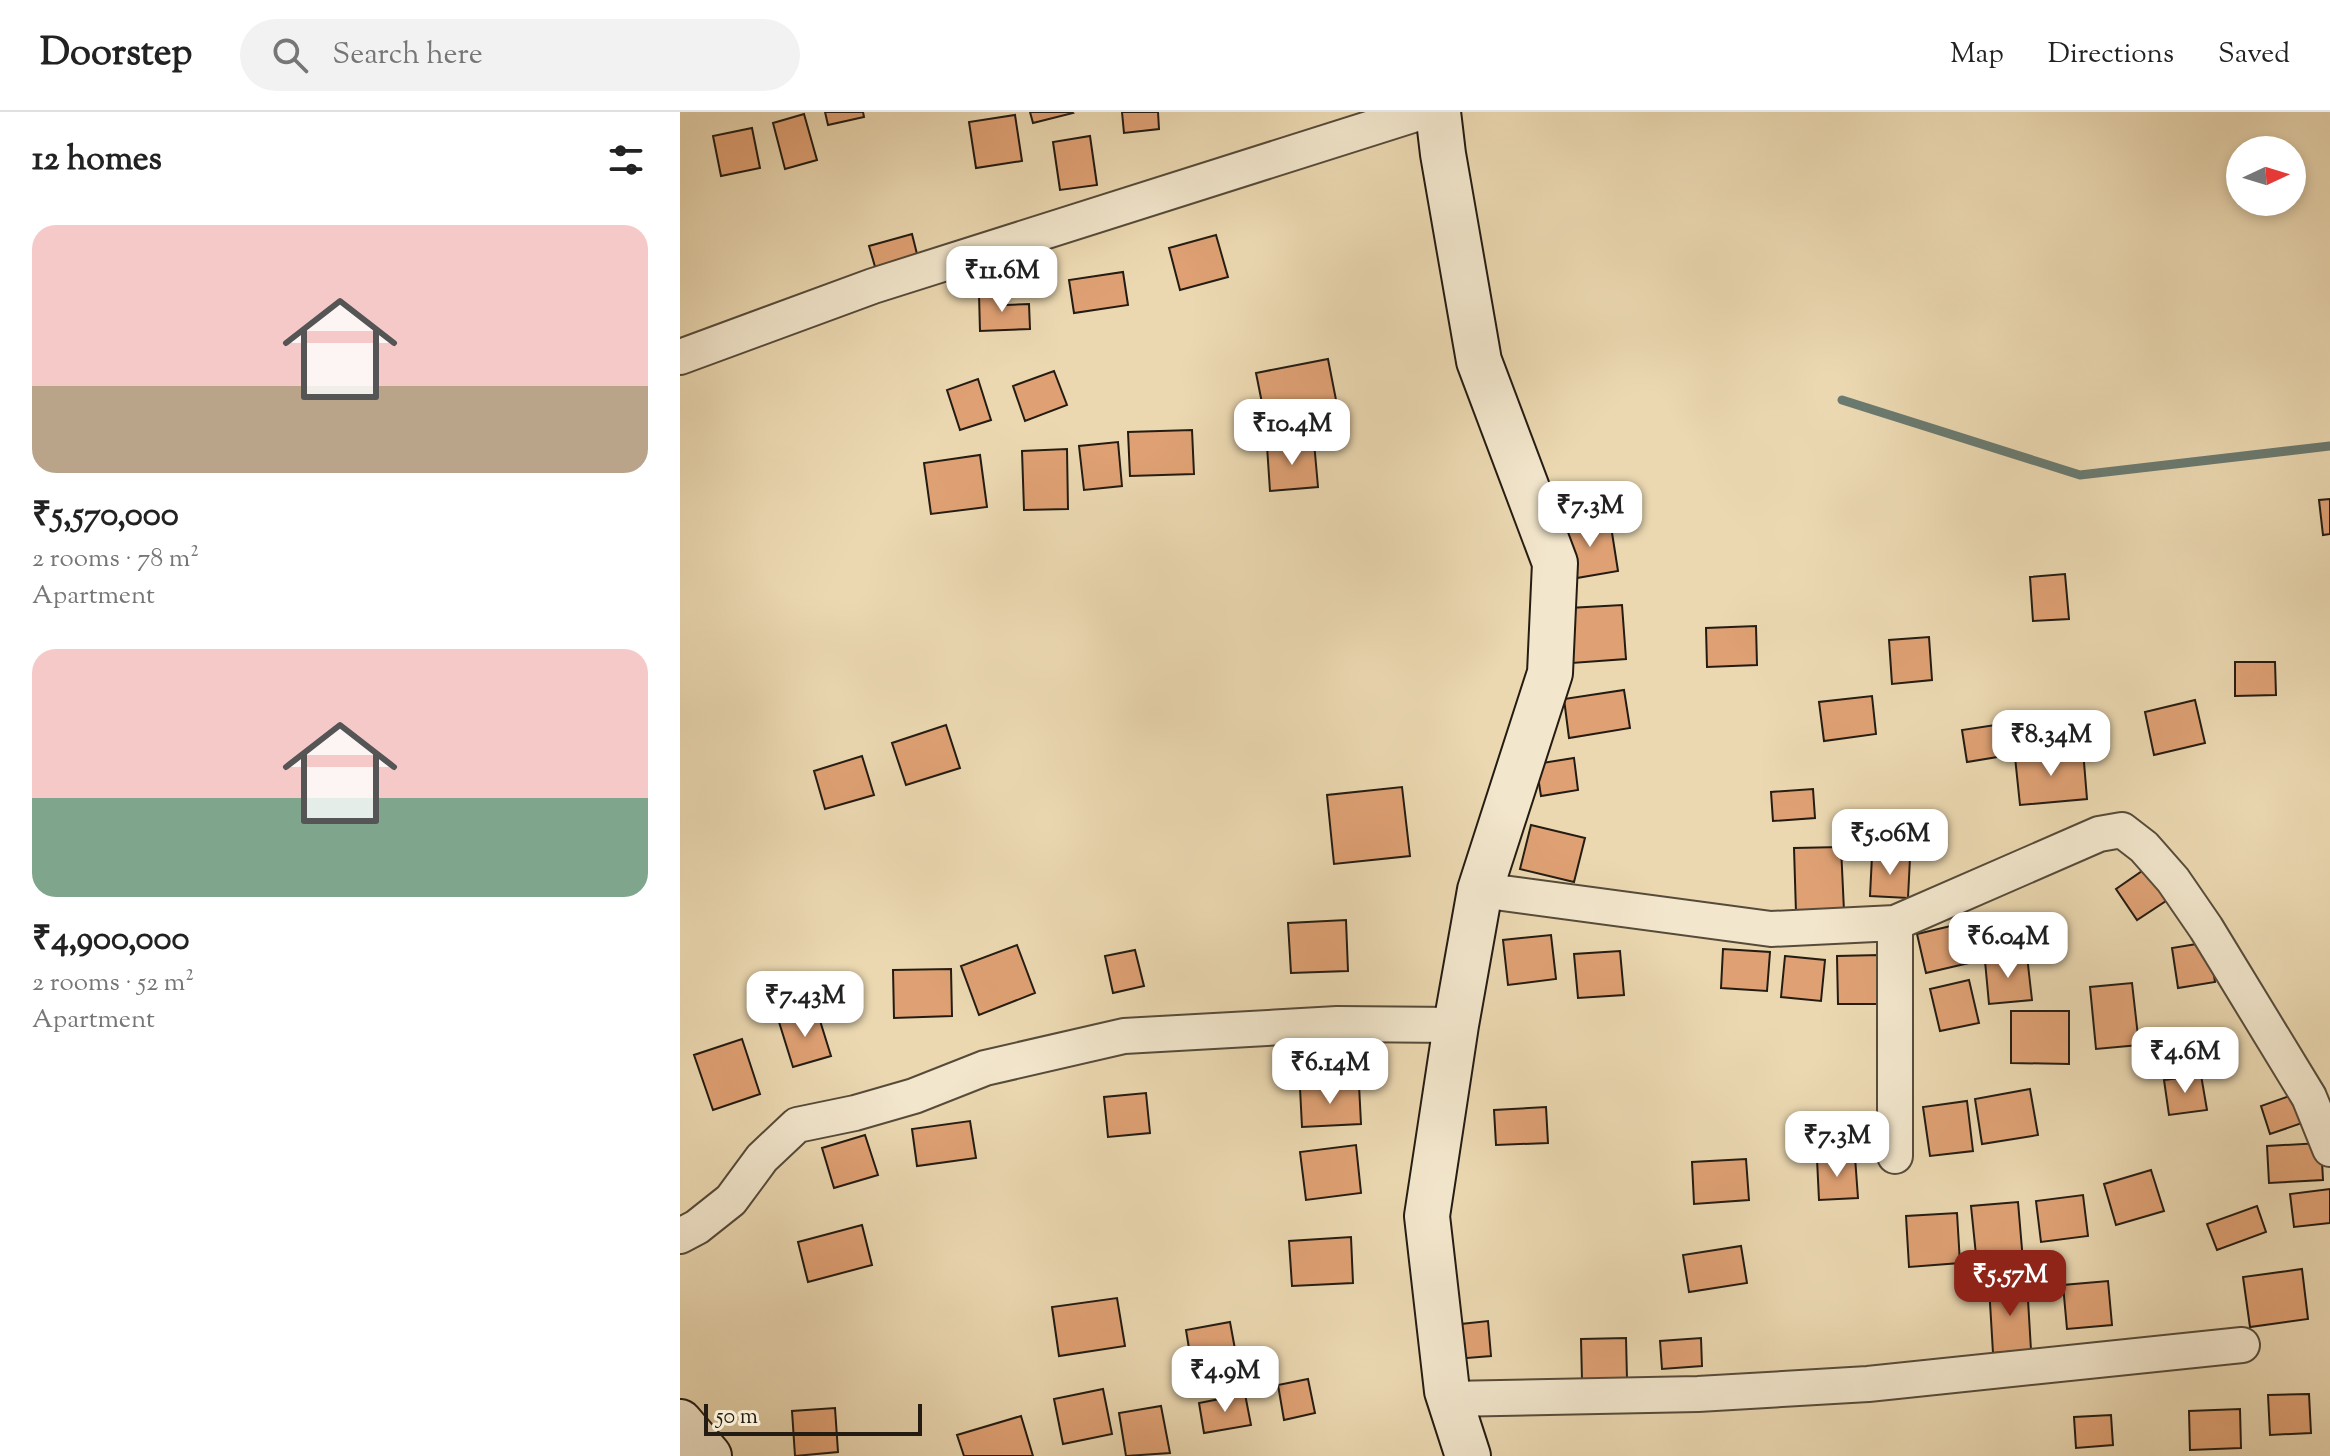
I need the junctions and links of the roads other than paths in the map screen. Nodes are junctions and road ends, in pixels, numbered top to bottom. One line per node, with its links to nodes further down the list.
1 (1422, 112): 3 (street)
2 (1438, 112): 4 (street)
3 (680, 357)
4 (1480, 890): 5 (street); 6 (street)
5 (1895, 923): 7 (street); 8 (street)
6 (1456, 1025): 9 (street); 11 (street)
7 (2330, 1149)
8 (1895, 1156)
9 (680, 1236)
10 (2242, 1345): 11 (street)
11 (1449, 1399): 14 (street)
12 (680, 1422): 13 (street)
13 (709, 1456)
14 (1468, 1456)

